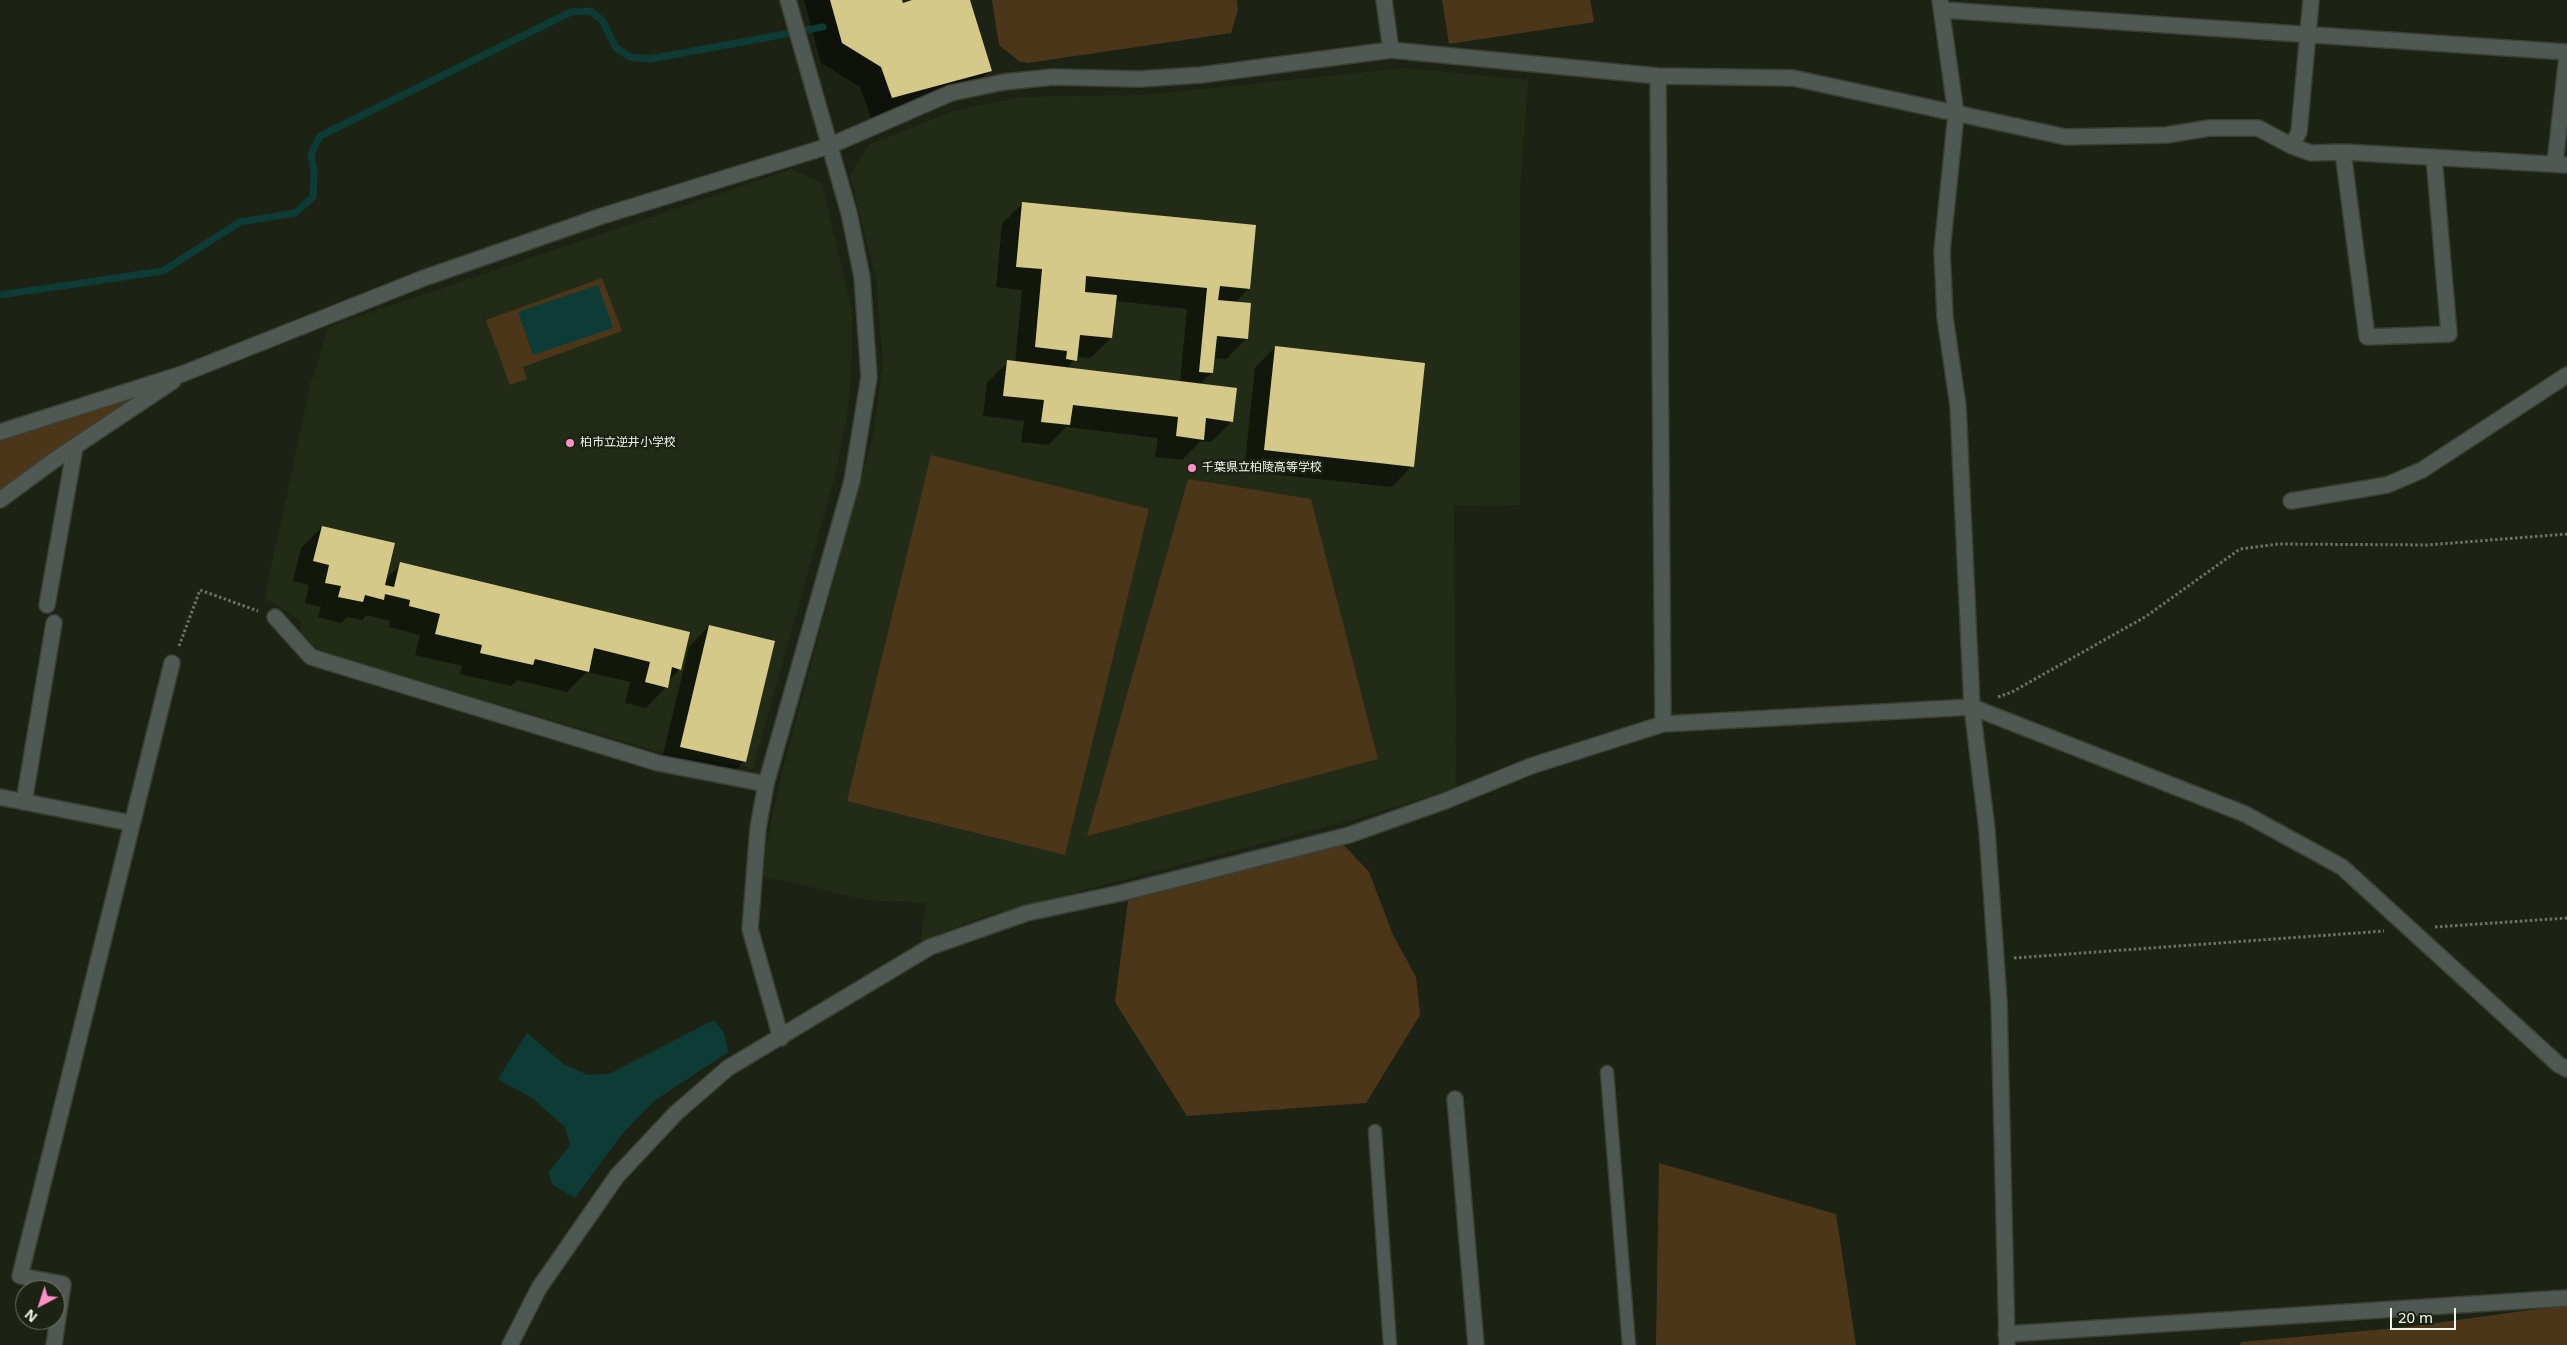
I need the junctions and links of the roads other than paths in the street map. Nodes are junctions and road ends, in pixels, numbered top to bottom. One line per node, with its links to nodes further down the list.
1 (788, 0): 11 (street)
2 (1384, 0): 6 (street)
3 (2311, 0): 5 (street)
4 (1941, 5): 5 (street); 10 (street)
5 (2309, 34): 7 (street); 12 (street)
6 (1391, 50): 9 (street); 11 (street)
7 (2567, 52)
8 (2567, 56): 15 (street)
9 (1658, 76): 10 (street); 27 (street)
10 (1956, 114): 12 (street); 26 (street)
11 (829, 146): 16 (street); 28 (street)
12 (2292, 146): 13 (street)
13 (2343, 152): 14 (street); 14 (street)
14 (2434, 157): 15 (street)
15 (2561, 164)
16 (182, 374): 18 (street); 19 (street)
17 (2567, 375): 21 (street)
18 (0, 432)
19 (75, 447): 20 (street); 22 (street)
20 (0, 500)
21 (2291, 501)
22 (47, 605)
23 (275, 617): 28 (street)
24 (54, 623): 30 (street)
25 (172, 663): 31 (street)
26 (1972, 708): 27 (street); 33 (street); 38 (street)
27 (1663, 724): 32 (street)
28 (766, 784): 32 (street)
29 (0, 797): 30 (street)
30 (24, 802): 31 (street)
31 (131, 823): 39 (street)
32 (781, 1038): 40 (street)
33 (2567, 1069)
34 (1608, 1072): 43 (lane)
35 (1455, 1099): 42 (street)
36 (1375, 1130): 41 (lane)
37 (2567, 1298): 38 (street)
38 (2006, 1339)
39 (54, 1345)
40 (510, 1345)
41 (1390, 1345)
42 (1476, 1345)
43 (1629, 1345)

